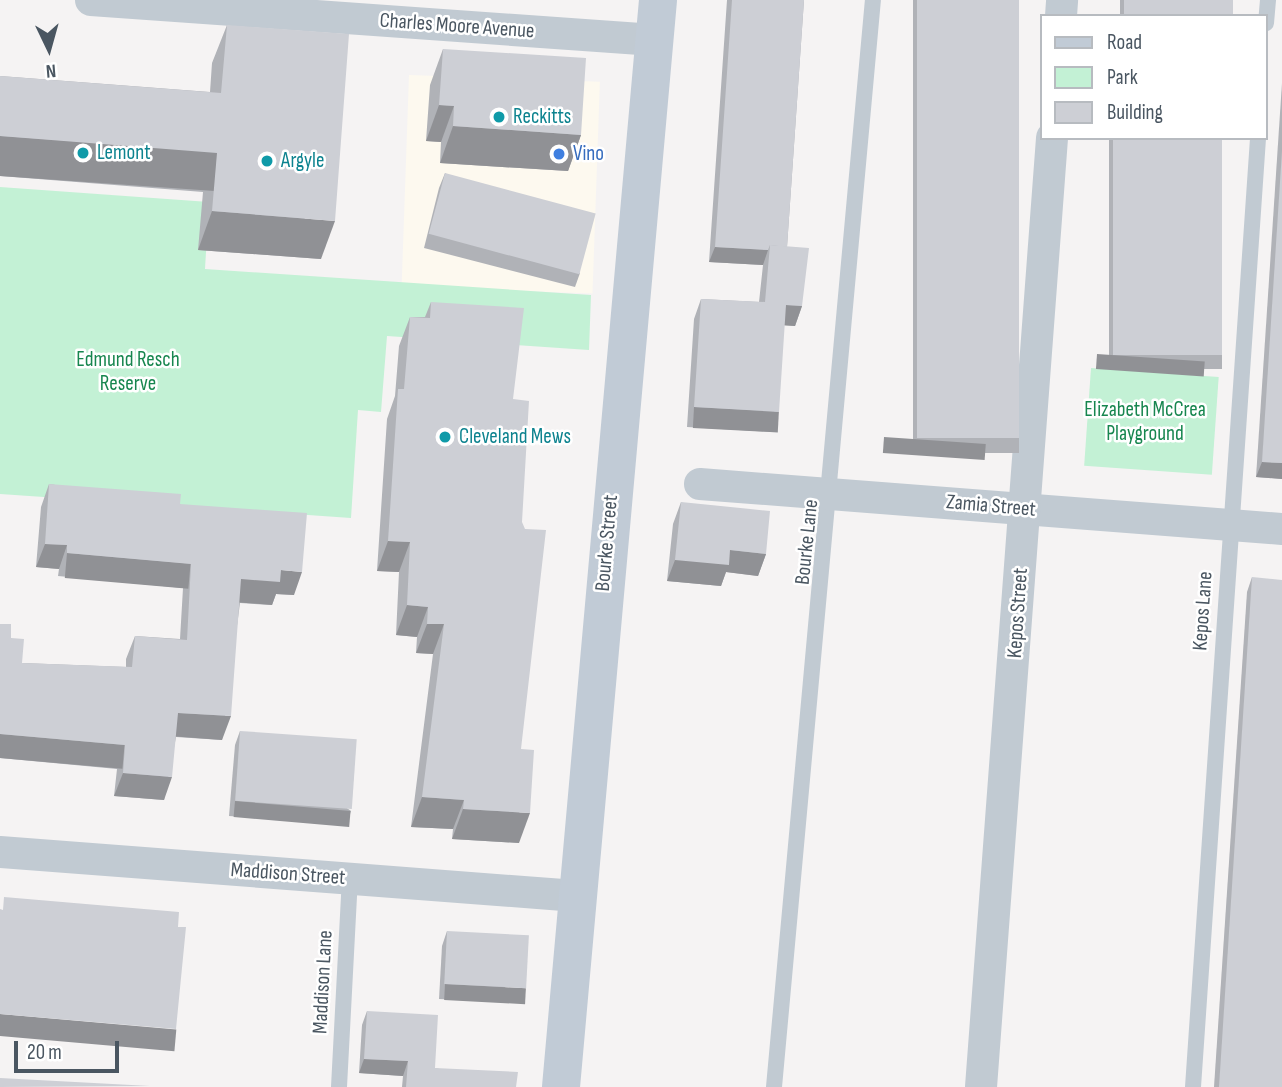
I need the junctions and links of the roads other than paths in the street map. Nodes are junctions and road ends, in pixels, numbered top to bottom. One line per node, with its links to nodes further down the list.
1 (91, 0): 4 (street, Charles Moore Avenue)
2 (658, 0): 4 (street, Bourke Street)
3 (873, 0): 8 (lane, Bourke Lane)
4 (655, 40): 14 (street, Bourke Street)
5 (1052, 140): 9 (street, Kepos Street)
6 (1258, 140): 10 (lane, Kepos Lane)
7 (700, 484): 8 (street, Zamia Street)
8 (832, 494): 9 (street, Zamia Street); 17 (lane, Bourke Lane)
9 (1026, 509): 10 (street, Zamia Street); 18 (street, Kepos Street)
10 (1230, 525): 11 (street, Zamia Street); 19 (lane, Kepos Lane)
11 (1282, 529)
12 (0, 852): 13 (street, Maddison Street)
13 (350, 879): 14 (street, Maddison Street); 15 (lane, Maddison Lane)
14 (576, 896): 16 (street, Bourke Street)
15 (339, 1087)
16 (561, 1087)
17 (774, 1087)
18 (981, 1087)
19 (1193, 1087)

